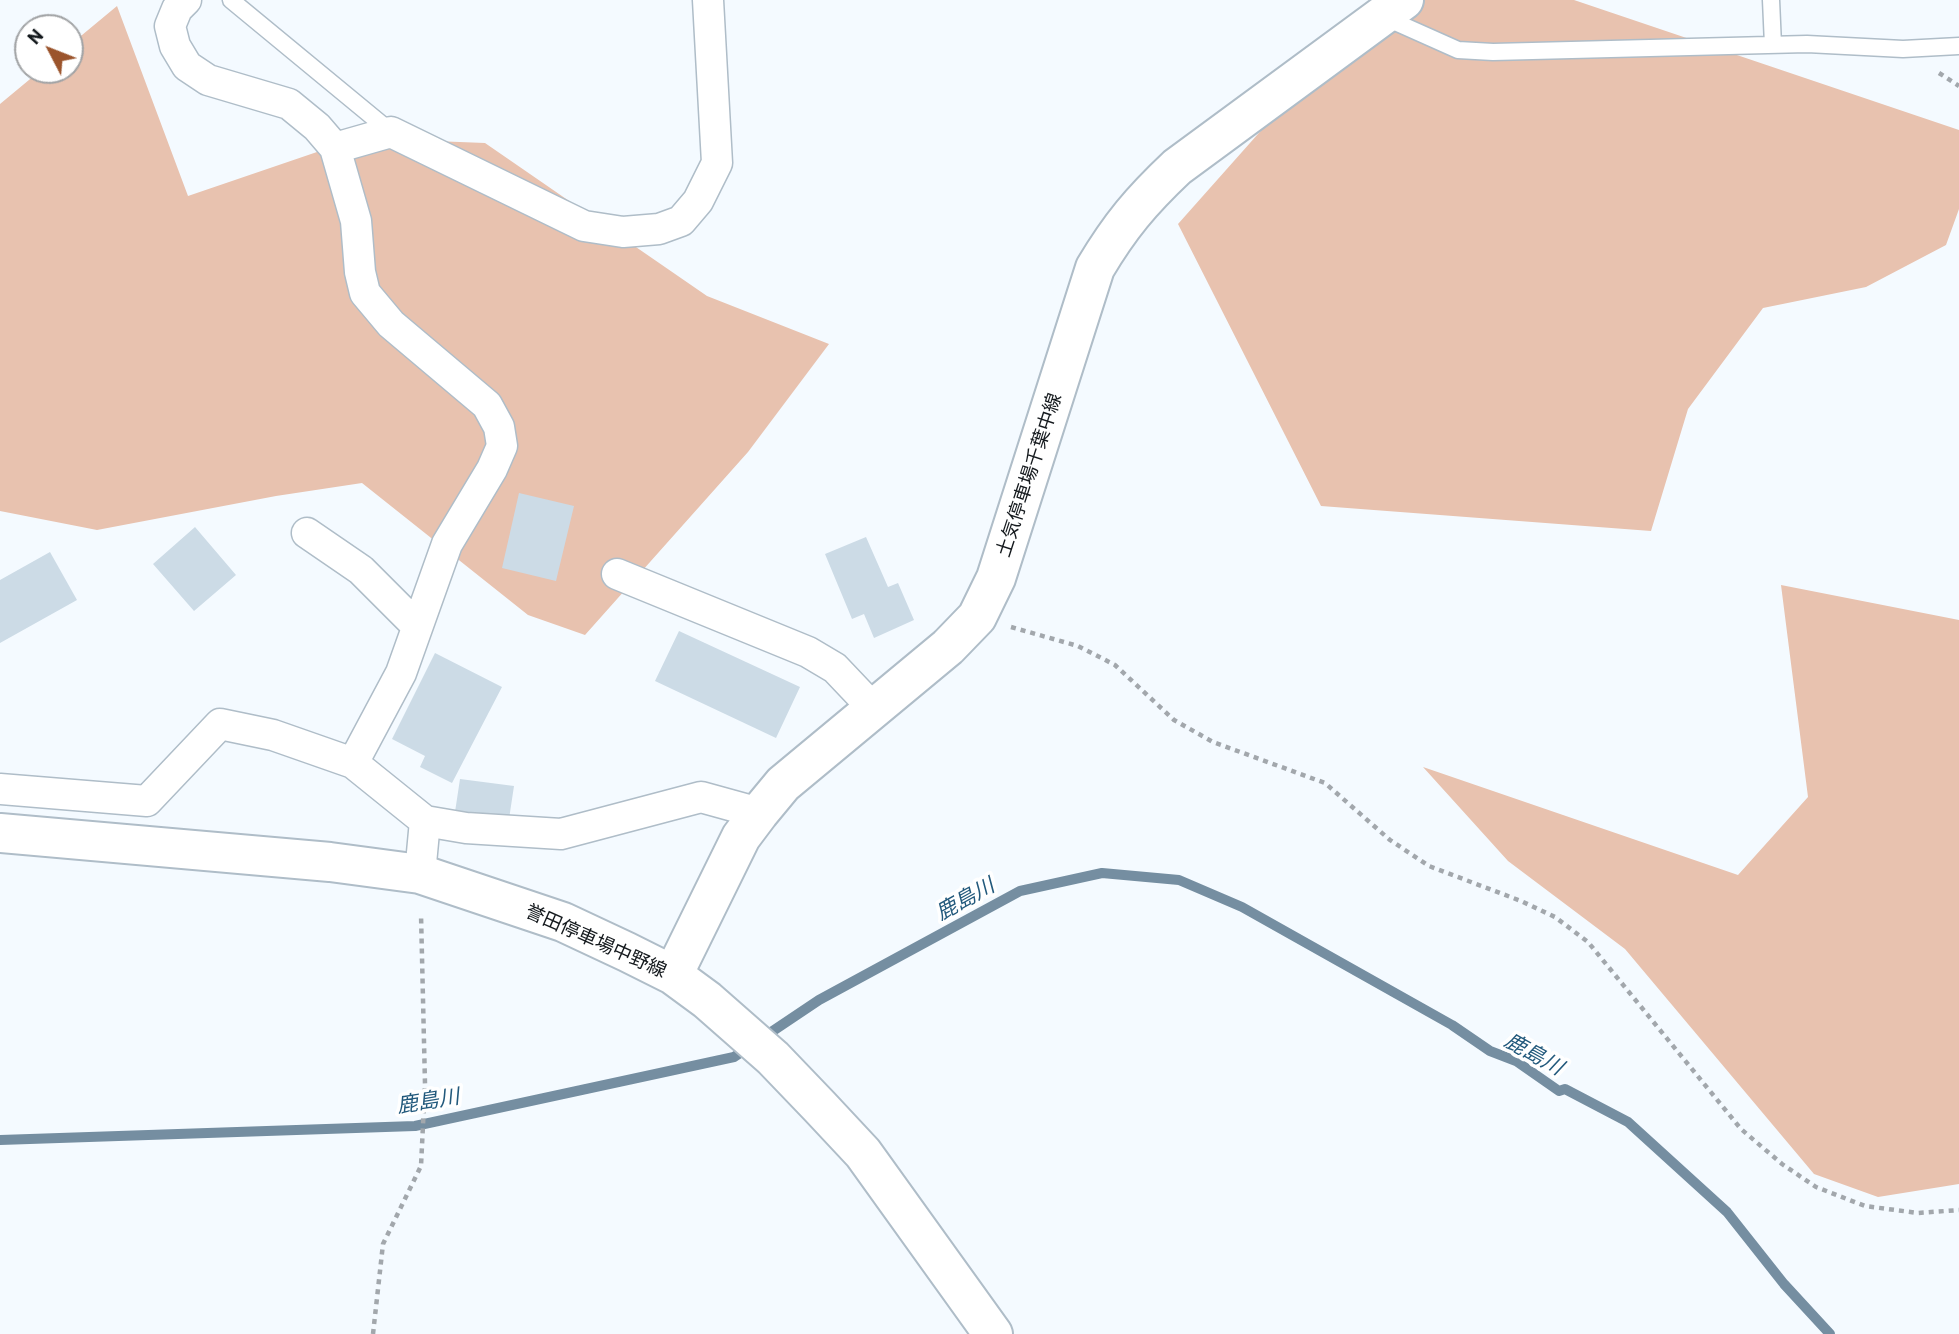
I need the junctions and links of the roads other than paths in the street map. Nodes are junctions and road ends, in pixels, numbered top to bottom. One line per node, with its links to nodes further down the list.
1 (186, 0): 9 (street)
2 (231, 0): 8 (lane)
3 (708, 0): 8 (street)
4 (1771, 0): 6 (lane)
5 (1393, 8): 6 (lane); 13 (main road, 土気停車場千葉中線)
6 (1773, 45): 7 (lane)
7 (1959, 46)
8 (391, 132): 9 (street)
9 (335, 148): 12 (street)
10 (307, 533): 12 (street)
11 (617, 574): 13 (street)
12 (417, 626): 14 (street)
13 (873, 708): 16 (main road, 土気停車場千葉中線)
14 (353, 763): 15 (street); 17 (street)
15 (0, 789)
16 (759, 813): 17 (street); 20 (main road, 土気停車場千葉中線)
17 (425, 821): 19 (street)
18 (0, 833): 19 (main road, 誉田停車場中野線)
19 (421, 874): 20 (main road, 誉田停車場中野線)
20 (673, 975): 21 (main road, 誉田停車場中野線)
21 (993, 1334)

